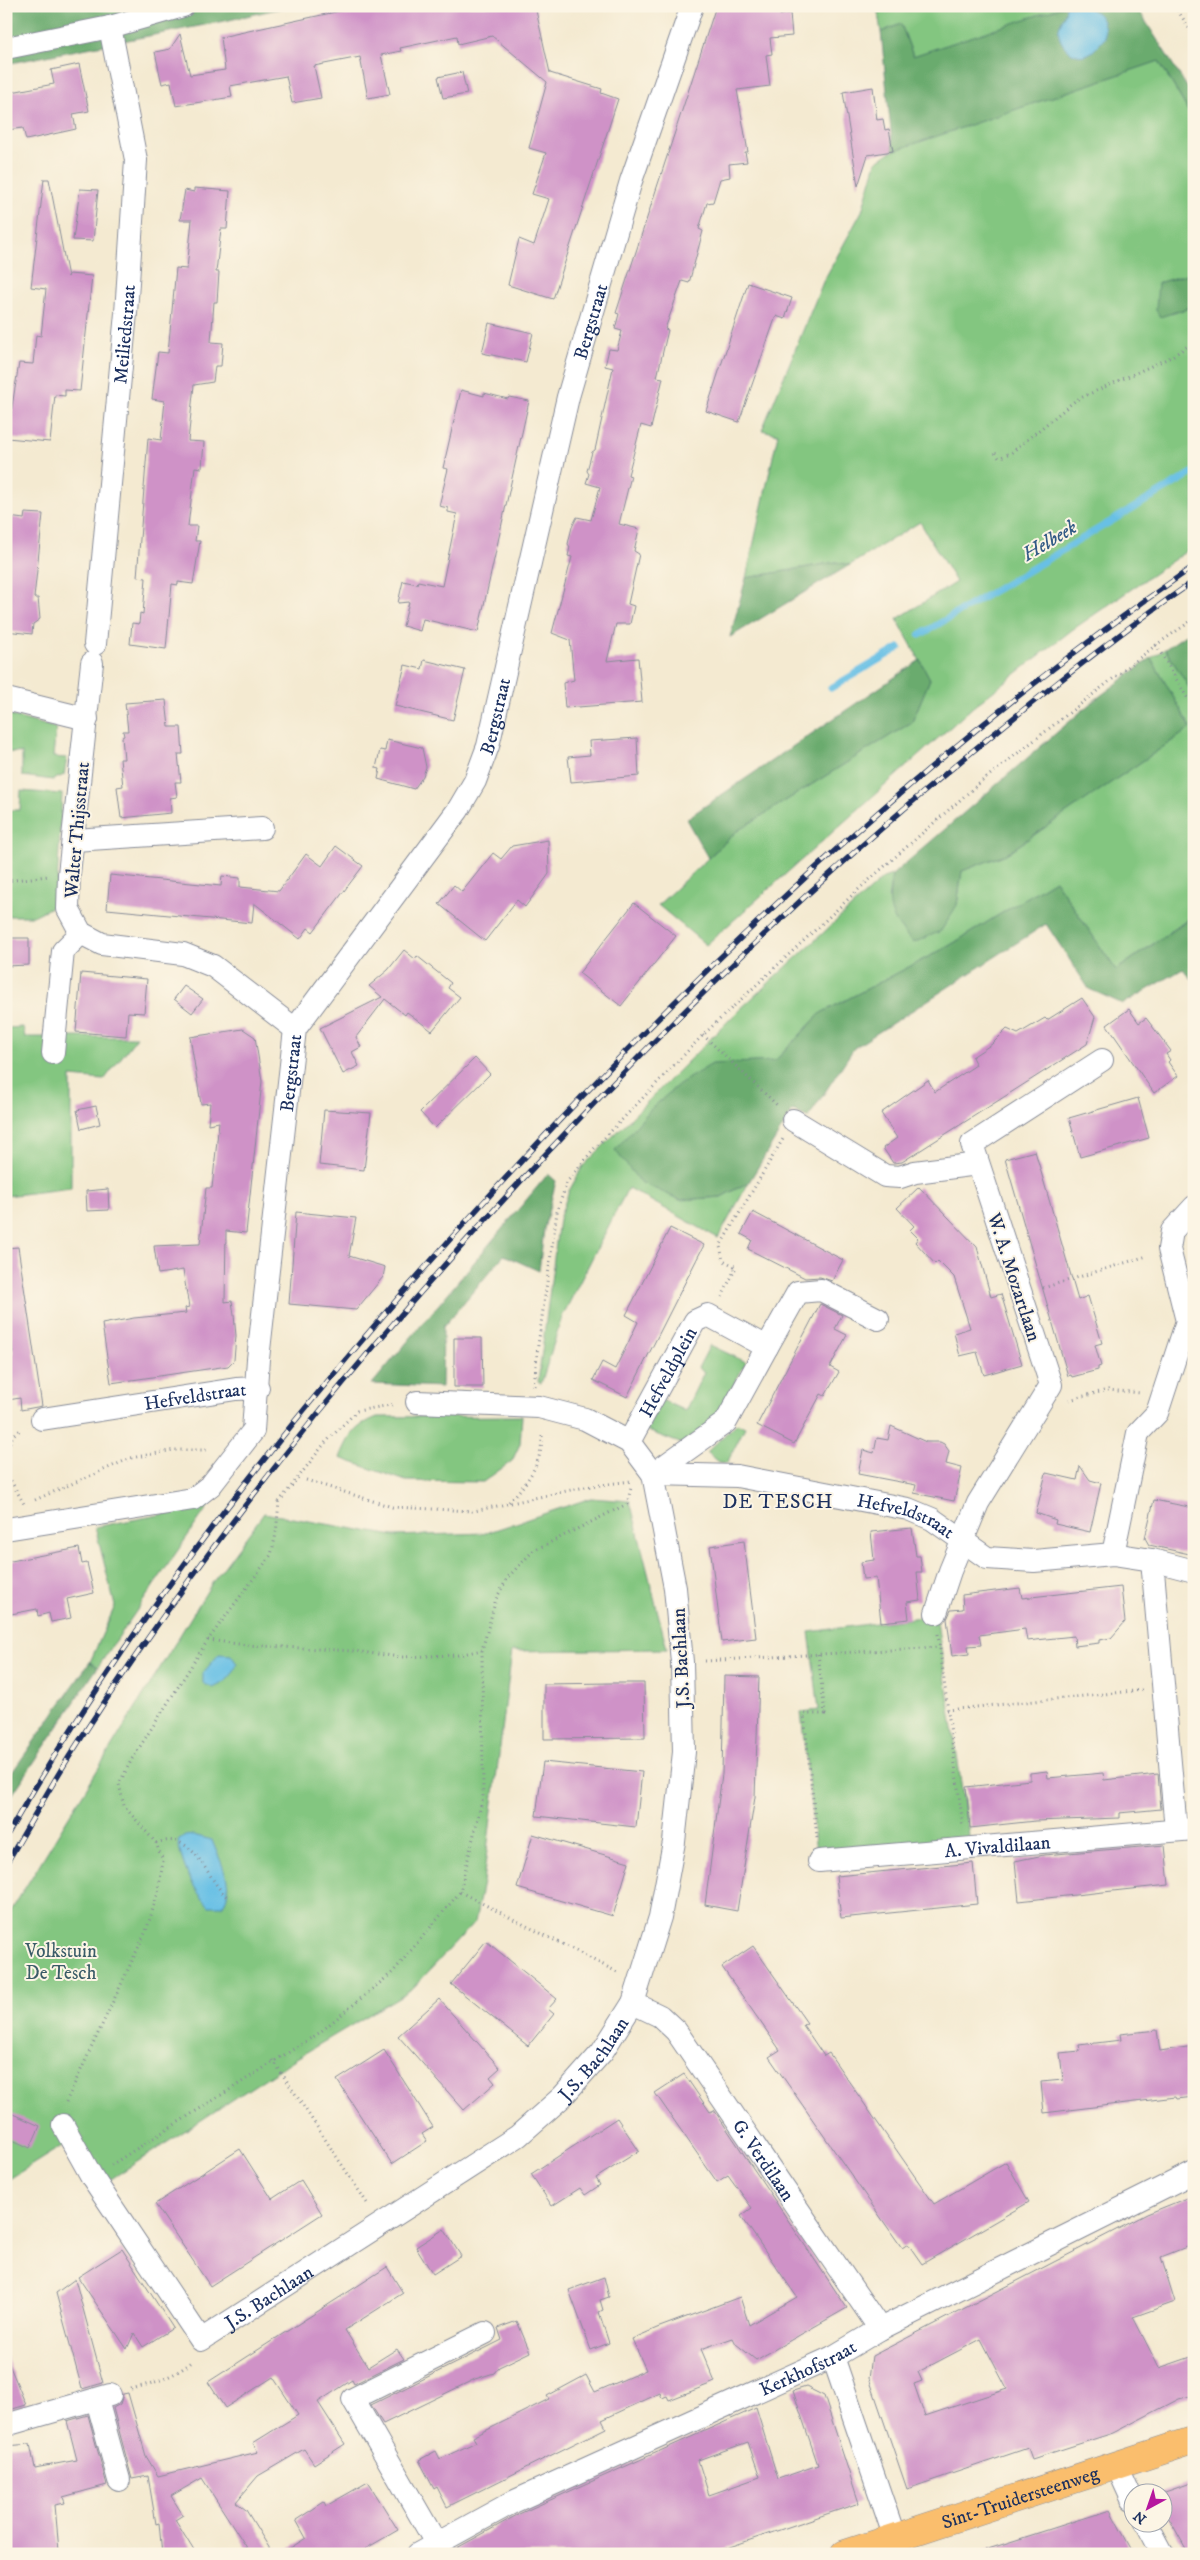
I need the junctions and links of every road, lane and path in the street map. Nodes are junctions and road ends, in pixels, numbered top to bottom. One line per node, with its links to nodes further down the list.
1 (183, 6): 4 (street)
2 (692, 6): 20 (street, Bergstraat)
3 (1175, 6): 5 (path)
4 (110, 27): 6 (street); 11 (street, Meiliedstraat)
5 (1194, 36)
6 (6, 48)
7 (1194, 342): 8 (path)
8 (995, 453)
9 (1194, 619): 10 (path)
10 (1156, 645): 13 (path); 21 (path)
11 (93, 653): 14 (street, Walter Thijsstraat)
12 (6, 699): 14 (street)
13 (1194, 708)
14 (87, 719): 16 (street, Walter Thijsstraat)
15 (262, 828): 16 (street)
16 (74, 840): 17 (street, Walter Thijsstraat)
17 (69, 874): 18 (path); 19 (street, Walter Thijsstraat)
18 (6, 880)
19 (81, 933): 20 (street); 22 (street)
20 (295, 1029): 33 (street, Bergstraat)
21 (703, 1035): 24 (path); 36 (path)
22 (53, 1054)
23 (1102, 1060): 25 (street, W. A. Mozartlaan)
24 (793, 1120): 25 (street); 29 (path)
25 (978, 1164): 28 (street, W. A. Mozartlaan)
26 (1191, 1210): 27 (street)
27 (1169, 1249): 28 (path); 31 (street)
28 (1021, 1294): 37 (street, W. A. Mozartlaan)
29 (708, 1315): 32 (street, Hefveldplein); 39 (street, Hefveldplein)
30 (878, 1320): 32 (street)
31 (1190, 1320): 34 (street)
32 (767, 1347): 43 (street)
33 (258, 1388): 38 (street, Hefveldstraat); 48 (street, Hefveldstraat, bridge)
34 (1162, 1394): 37 (path); 50 (street)
35 (417, 1402): 36 (street); 54 (path, bridge)
36 (539, 1407): 39 (street); 45 (path)
37 (1035, 1409): 49 (street, W. A. Mozartlaan)
38 (42, 1419): 41 (path)
39 (629, 1442): 43 (street)
40 (216, 1451): 46 (path)
41 (6, 1452)
42 (6, 1472): 46 (path)
43 (653, 1474): 49 (street, Hefveldstraat); 58 (street, J.S. Bachlaan)
44 (306, 1480): 45 (path)
45 (509, 1502): 56 (path)
46 (24, 1504): 47 (path)
47 (15, 1506)
48 (6, 1529)
49 (964, 1543): 50 (street, Hefveldstraat); 53 (street, Hefveldstraat)
50 (1113, 1554): 51 (street, Hefveldstraat)
51 (1152, 1560): 52 (street, Hefveldstraat); 59 (street, A. Vivaldilaan)
52 (1194, 1571)
53 (936, 1612): 55 (path)
54 (208, 1640): 56 (path); 62 (path)
55 (939, 1647): 57 (path); 60 (path)
56 (482, 1650): 65 (path)
57 (818, 1653): 58 (path); 64 (path)
58 (682, 1662): 67 (street, J.S. Bachlaan)
59 (1163, 1688): 60 (path); 61 (street, A. Vivaldilaan)
60 (947, 1710): 63 (path)
61 (1185, 1830): 63 (street, A. Vivaldilaan)
62 (156, 1843): 66 (path); 69 (path)
63 (966, 1849): 64 (street, A. Vivaldilaan)
64 (819, 1861)
65 (460, 1892): 67 (path); 68 (path)
66 (229, 1898)
67 (637, 1994): 72 (street, J.S. Bachlaan); 73 (street, G. Verdilaan)
68 (273, 2060): 71 (path); 72 (path)
69 (63, 2125): 71 (street)
70 (1194, 2172): 73 (street, Kerkhofstraat)
71 (92, 2177): 75 (street)
72 (381, 2224): 75 (street, J.S. Bachlaan)
73 (880, 2329): 76 (street, Kerkhofstraat)
74 (485, 2333): 85 (street)
75 (201, 2340): 77 (path)
76 (833, 2357): 84 (street); 85 (street, Kerkhofstraat)
77 (104, 2397): 78 (street); 81 (street)
78 (6, 2425)
79 (1194, 2440): 80 (main road, Sint-Truidersteenweg)
80 (1117, 2466): 82 (street); 84 (main road, Sint-Truidersteenweg)
81 (119, 2480)
82 (1124, 2482)
83 (1151, 2532): 87 (street)
84 (895, 2538): 86 (main road, Sint-Truidersteenweg)
85 (427, 2548)
86 (845, 2554)
87 (1163, 2554)

